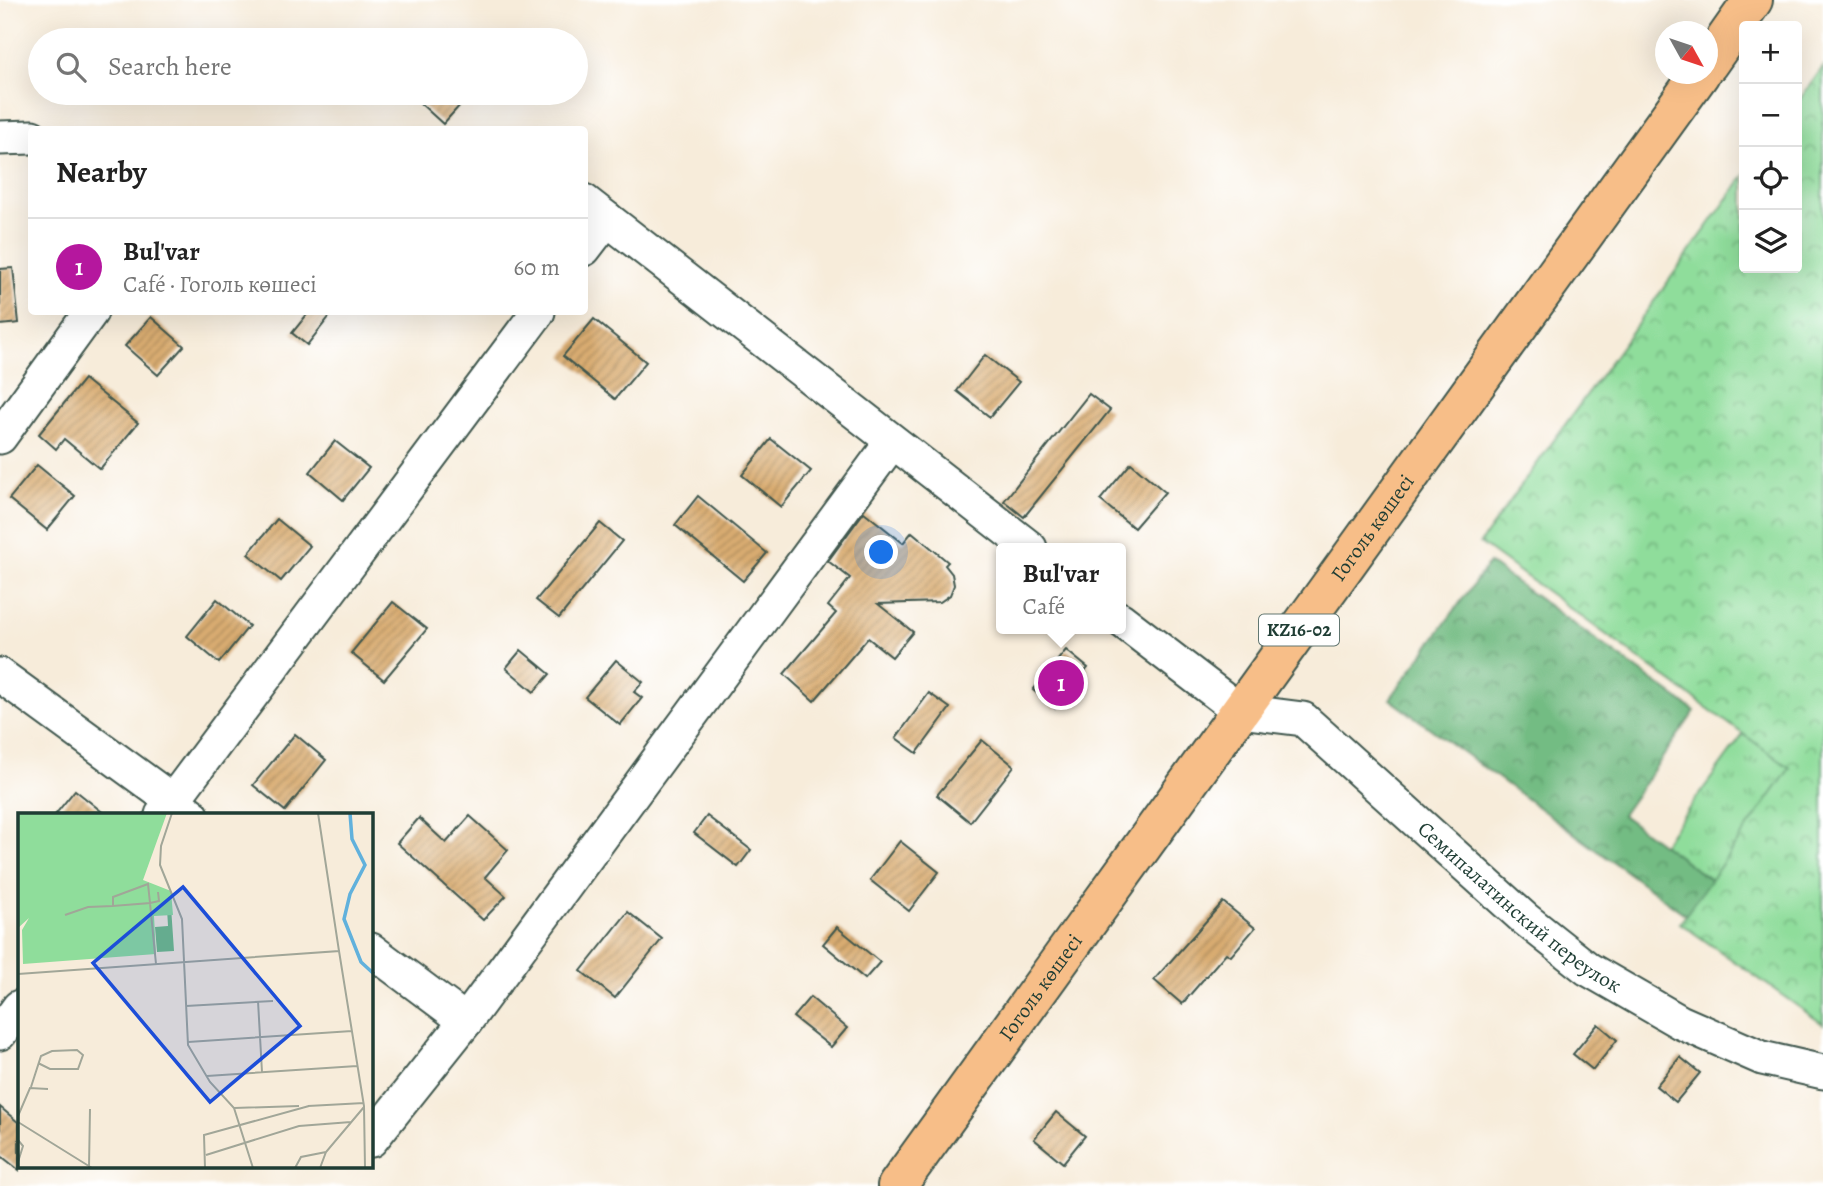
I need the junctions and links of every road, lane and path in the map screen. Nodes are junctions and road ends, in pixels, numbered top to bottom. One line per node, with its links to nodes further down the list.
1 (1754, 0): 2 (main road)
2 (1718, 49)
3 (1693, 84): 15 (main road, Гоголь көшесі / KZ16-02)
4 (28, 137): 5 (street)
5 (0, 138)
6 (596, 210): 7 (street); 11 (street)
7 (588, 236)
8 (89, 315): 10 (street)
9 (536, 315): 16 (street)
10 (0, 437)
11 (892, 442): 12 (street); 19 (street)
12 (1023, 543)
13 (1126, 623): 15 (street)
14 (0, 675): 16 (street)
15 (1240, 711): 21 (street, Семипалатинский переулок); 23 (main road, Гоголь көшесі / KZ16-02)
16 (175, 810)
17 (373, 951): 19 (street)
18 (18, 1008): 20 (street)
19 (466, 1021): 22 (street)
20 (0, 1033)
21 (1823, 1072)
22 (373, 1137)
23 (897, 1186)

